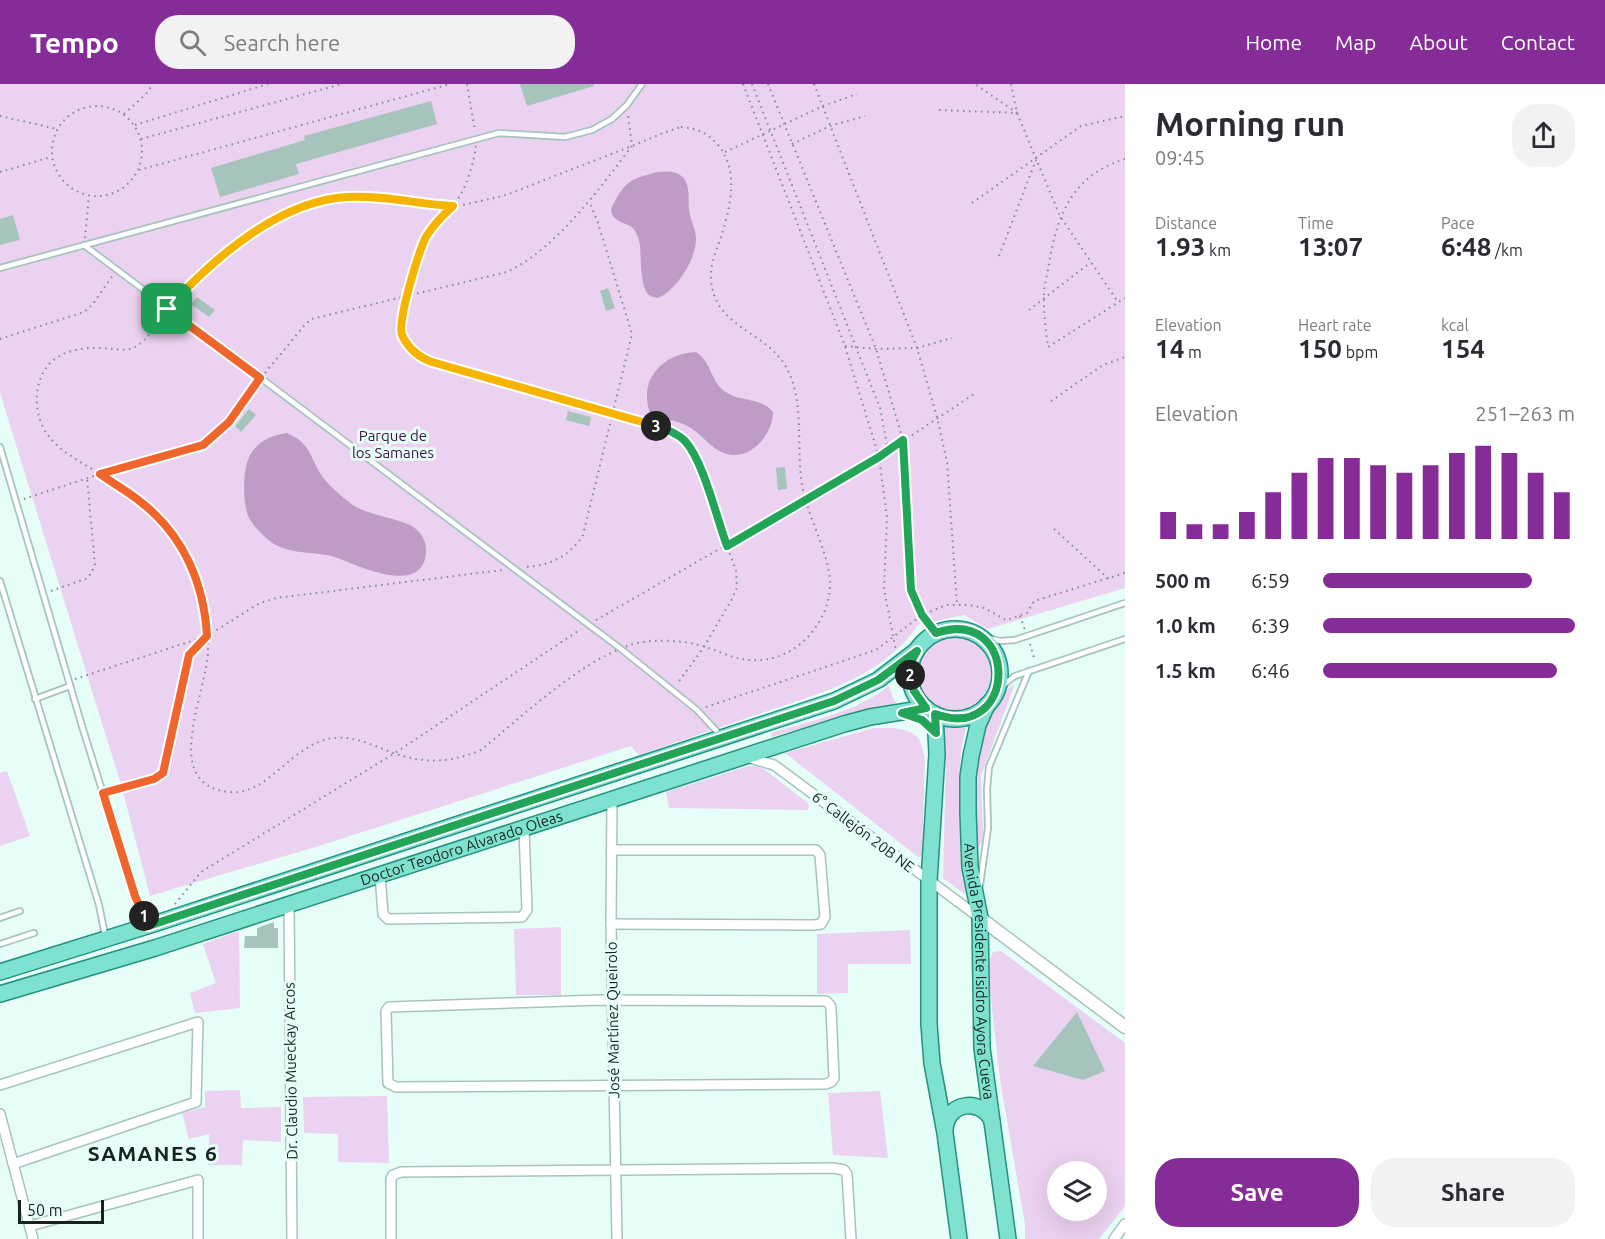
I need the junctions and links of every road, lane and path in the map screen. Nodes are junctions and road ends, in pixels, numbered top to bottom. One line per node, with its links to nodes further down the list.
1 (153, 84): 18 (path)
2 (267, 84): 23 (path)
3 (342, 84): 28 (path)
4 (450, 84): 36 (path)
5 (467, 84): 29 (path)
6 (642, 84): 14 (lane)
7 (744, 84): 27 (path)
8 (753, 84): 26 (path)
9 (768, 84): 22 (path)
10 (814, 84): 15 (path)
11 (975, 84): 17 (path)
12 (1011, 84): 17 (path)
13 (857, 94): 15 (path)
14 (627, 105): 29 (lane); 31 (path)
15 (823, 106): 22 (path); 24 (path)
16 (939, 110): 17 (path)
17 (1017, 113): 35 (path)
18 (124, 114): 23 (path); 25 (path)
19 (0, 116): 25 (path)
20 (865, 116): 24 (path)
21 (1125, 116): 35 (path)
22 (784, 124): 26 (path); 30 (path)
23 (135, 125): 28 (path)
24 (830, 126): 30 (path); 57 (path)
25 (57, 129): 33 (path)
26 (771, 130): 27 (path); 56 (path)
27 (763, 133): 32 (path); 55 (path)
28 (141, 140): 36 (path)
29 (476, 140): 40 (path); 42 (lane)
30 (792, 144): 58 (path)
31 (632, 146): 32 (path); 40 (path); 47 (path)
32 (724, 153): 71 (path)
33 (51, 157): 37 (path); 38 (path)
34 (1125, 159): 41 (path)
35 (1035, 160): 39 (path); 41 (path); 43 (path)
36 (139, 170): 38 (path)
37 (0, 172)
38 (89, 196): 42 (path)
39 (972, 203)
40 (453, 206): 47 (path); 51 (path)
41 (1060, 216): 44 (path); 49 (path)
42 (84, 245): 45 (lane); 46 (lane)
43 (999, 256)
44 (1091, 261): 49 (path); 50 (path)
45 (0, 268)
46 (117, 270): 51 (lane); 54 (path)
47 (408, 295): 60 (path); 74 (path)
48 (1125, 298): 50 (path)
49 (1044, 299): 50 (path); 52 (path)
50 (1118, 302)
51 (167, 309): 60 (lane); 69 (path)
52 (1029, 310)
53 (952, 338): 57 (path)
54 (0, 339)
55 (845, 346): 56 (path); 67 (path)
56 (857, 347): 58 (path); 66 (path)
57 (917, 348): 58 (path); 63 (path)
58 (876, 349): 64 (path)
59 (1125, 357): 62 (path)
60 (260, 378): 69 (path); 82 (lane)
61 (974, 394): 63 (path)
62 (1051, 401)
63 (938, 417): 64 (path); 80 (path)
64 (903, 440): 66 (path); 81 (path)
65 (0, 447): 68 (lane)
66 (888, 450): 67 (path)
67 (879, 457): 71 (path); 86 (path)
68 (2, 461): 72 (lane)
69 (100, 474): 70 (path); 85 (path)
70 (87, 478): 72 (path); 78 (path)
71 (805, 500): 74 (path); 88 (path)
72 (16, 501): 78 (lane)
73 (1054, 529): 76 (path)
74 (727, 546): 82 (path); 88 (path)
75 (1125, 573): 76 (path)
76 (1109, 579): 80 (path)
77 (0, 581): 95 (lane)
78 (43, 593): 93 (lane)
79 (1125, 603): 84 (lane)
80 (957, 604): 81 (path)
81 (922, 615): 83 (path); 86 (path)
82 (588, 624): 89 (lane); 102 (path)
83 (936, 633): 84 (main road); 90 (main road)
84 (977, 635): 96 (main road)
85 (207, 636): 102 (path); 104 (path)
86 (893, 636): 91 (path); 97 (path)
87 (1125, 639): 92 (lane)
88 (704, 646): 89 (path); 94 (path)
89 (621, 649): 94 (lane); 102 (path)
90 (917, 651): 91 (main road, Doctor Teodoro Alvarado Oleas); 98 (main road)
91 (898, 665): 101 (main road, Doctor Teodoro Alvarado Oleas)
92 (1029, 671): 96 (lane); 113 (lane)
93 (70, 686): 95 (lane); 104 (lane)
94 (673, 690): 97 (lane)
95 (35, 699): 118 (lane)
96 (991, 701): 98 (main road); 113 (main road, Avenida Presidente Isidro Ayora Cueva)
97 (698, 710): 101 (lane)
98 (931, 711): 99 (main road, Doctor Teodoro Alvarado Oleas); 100 (main road)
99 (902, 713): 100 (main road); 103 (main road, Doctor Teodoro Alvarado Oleas)
100 (936, 733): 109 (main road)
101 (722, 738): 116 (main road, Doctor Teodoro Alvarado Oleas)
102 (395, 753): 111 (path)
103 (741, 758): 105 (main road, Doctor Teodoro Alvarado Oleas); 109 (street, 6° Callejón 20B NE)
104 (103, 793): 116 (lane)
105 (612, 801): 106 (main road, Doctor Teodoro Alvarado Oleas); 107 (street, José Martínez Queirolo)
106 (524, 829): 108 (main road, Doctor Teodoro Alvarado Oleas); 108 (street)
107 (612, 850): 115 (street, José Martínez Queirolo); 115 (street)
108 (380, 875): 110 (main road, Doctor Teodoro Alvarado Oleas)
109 (929, 881): 113 (street, 6° Callejón 20B NE); 128 (main road)
110 (289, 904): 121 (main road, Doctor Teodoro Alvarado Oleas); 135 (street, Dr. Claudio Mueckay Arcos)
111 (173, 905)
112 (20, 911): 114 (lane)
113 (980, 915): 123 (street); 127 (main road, Avenida Presidente Isidro Ayora Cueva)
114 (0, 918)
115 (611, 924): 122 (street, José Martínez Queirolo)
116 (148, 926): 118 (main road, Doctor Teodoro Alvarado Oleas)
117 (34, 933): 119 (lane)
118 (106, 939): 120 (main road, Doctor Teodoro Alvarado Oleas)
119 (0, 944)
120 (0, 972)
121 (0, 994)
122 (614, 1000): 124 (street, José Martínez Queirolo); 124 (street); 124 (street)
123 (1125, 1027)
124 (614, 1084): 130 (street, José Martínez Queirolo)
125 (0, 1085): 129 (street)
126 (0, 1114): 129 (street)
127 (993, 1124): 128 (main road); 140 (main road, Avenida Presidente Isidro Ayora Cueva)
128 (945, 1133): 139 (main road)
129 (13, 1164): 132 (street)
130 (615, 1170): 136 (street); 137 (street, José Martínez Queirolo); 138 (street)
131 (1125, 1224): 141 (street)
132 (30, 1226): 133 (street); 134 (street)
133 (33, 1239)
134 (198, 1239)
135 (292, 1239)
136 (391, 1239)
137 (617, 1239)
138 (851, 1239)
139 (959, 1239)
140 (1008, 1239)
141 (1114, 1239)

